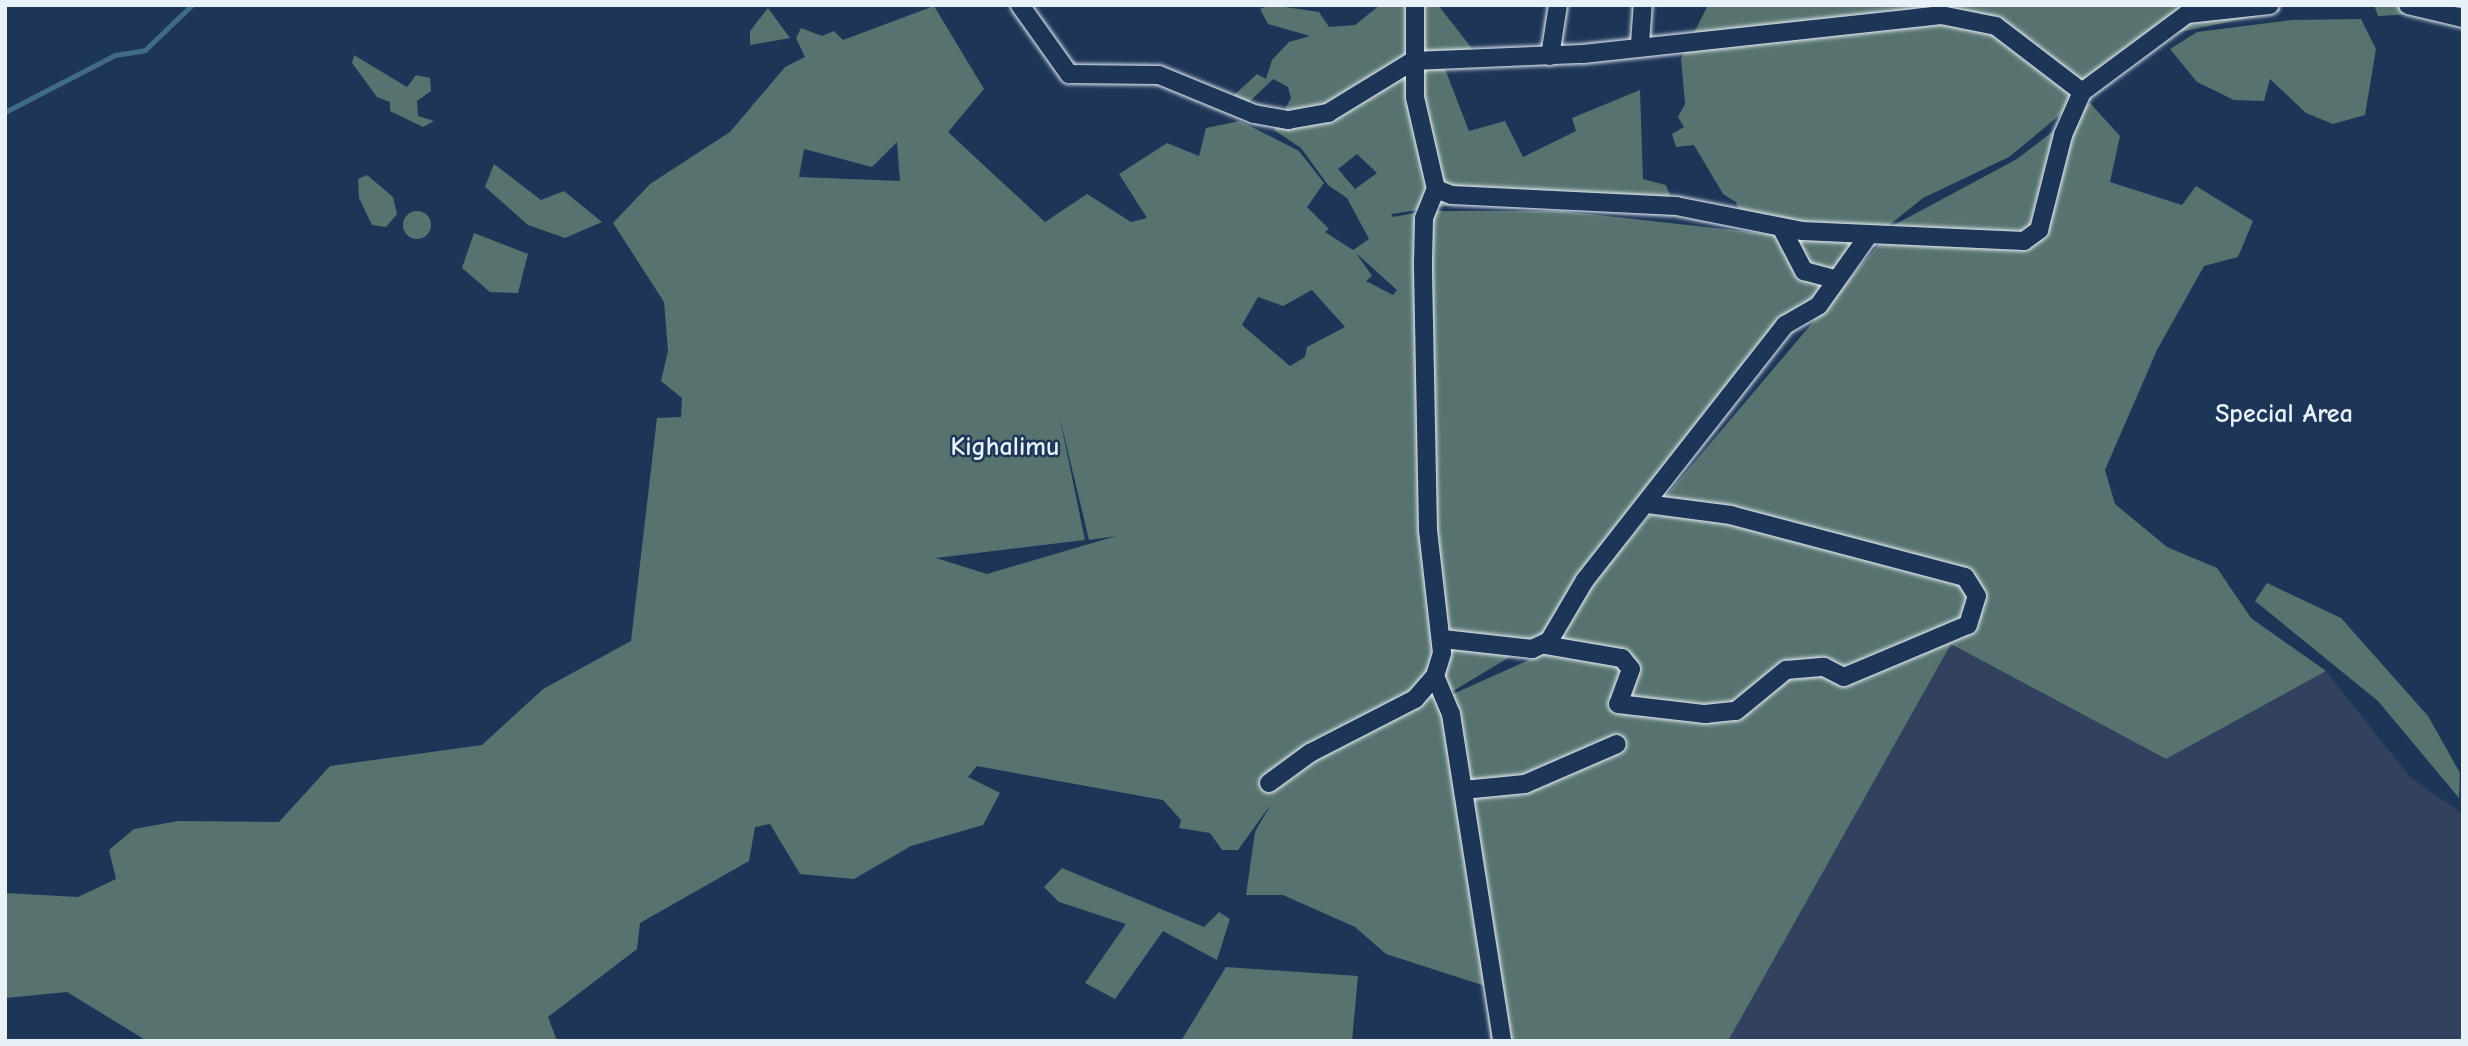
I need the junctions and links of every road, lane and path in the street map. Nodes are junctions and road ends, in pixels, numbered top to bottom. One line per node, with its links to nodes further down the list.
1 (1020, 5): 11 (street)
2 (1415, 5): 11 (street)
3 (1558, 5): 10 (street)
4 (1643, 5): 9 (street)
5 (2270, 5): 7 (street)
6 (2408, 5): 8 (street)
7 (2240, 6): 12 (street)
8 (2463, 18)
9 (1640, 44): 10 (street); 12 (street)
10 (1550, 56): 11 (street)
11 (1413, 61): 13 (street)
12 (2082, 92): 15 (street)
13 (1436, 189): 14 (street); 18 (street)
14 (1781, 227): 15 (street); 16 (street)
15 (1868, 236): 16 (street)
16 (1834, 279): 17 (street)
17 (1646, 504): 19 (street); 19 (street)
18 (1443, 639): 19 (street); 20 (street)
19 (1545, 645)
20 (1436, 676): 22 (street); 23 (street)
21 (1617, 744): 23 (street)
22 (1269, 783)
23 (1464, 790): 24 (street)
24 (1502, 1041)

